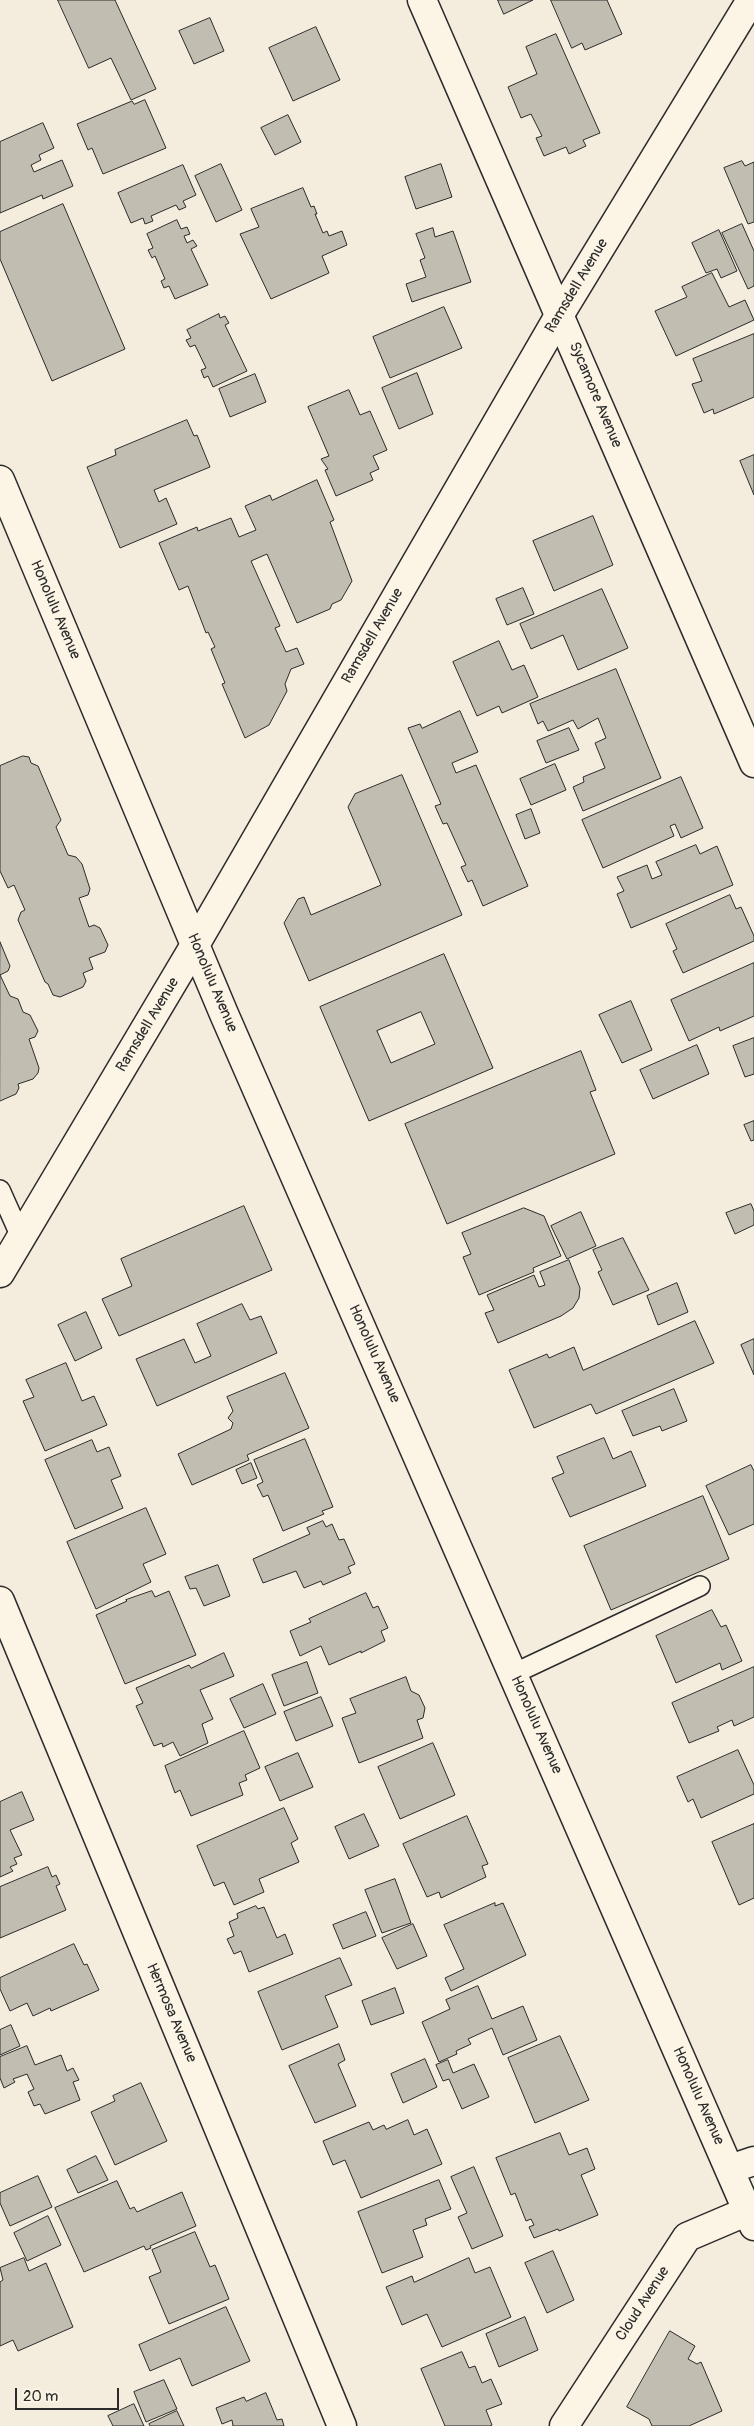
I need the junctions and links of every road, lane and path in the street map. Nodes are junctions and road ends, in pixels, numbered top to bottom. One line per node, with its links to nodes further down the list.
1 (422, 0): 3 (street, Sycamore Avenue)
2 (750, 0): 3 (street, Ramsdell Avenue)
3 (560, 314): 5 (street, Sycamore Avenue); 6 (street, Ramsdell Avenue)
4 (0, 480): 6 (street, Honolulu Avenue)
5 (754, 763)
6 (196, 945): 8 (street, Ramsdell Avenue); 12 (street, Honolulu Avenue)
7 (0, 1190): 8 (lane)
8 (21, 1237): 9 (street, Ramsdell Avenue)
9 (0, 1273)
10 (700, 1586): 12 (lane)
11 (0, 1601): 15 (street, Hermosa Avenue)
12 (513, 1674): 13 (street, Honolulu Avenue)
13 (742, 2165): 14 (street, Honolulu Avenue)
14 (751, 2219): 16 (street, Cloud Avenue)
15 (342, 2426)
16 (564, 2426)

